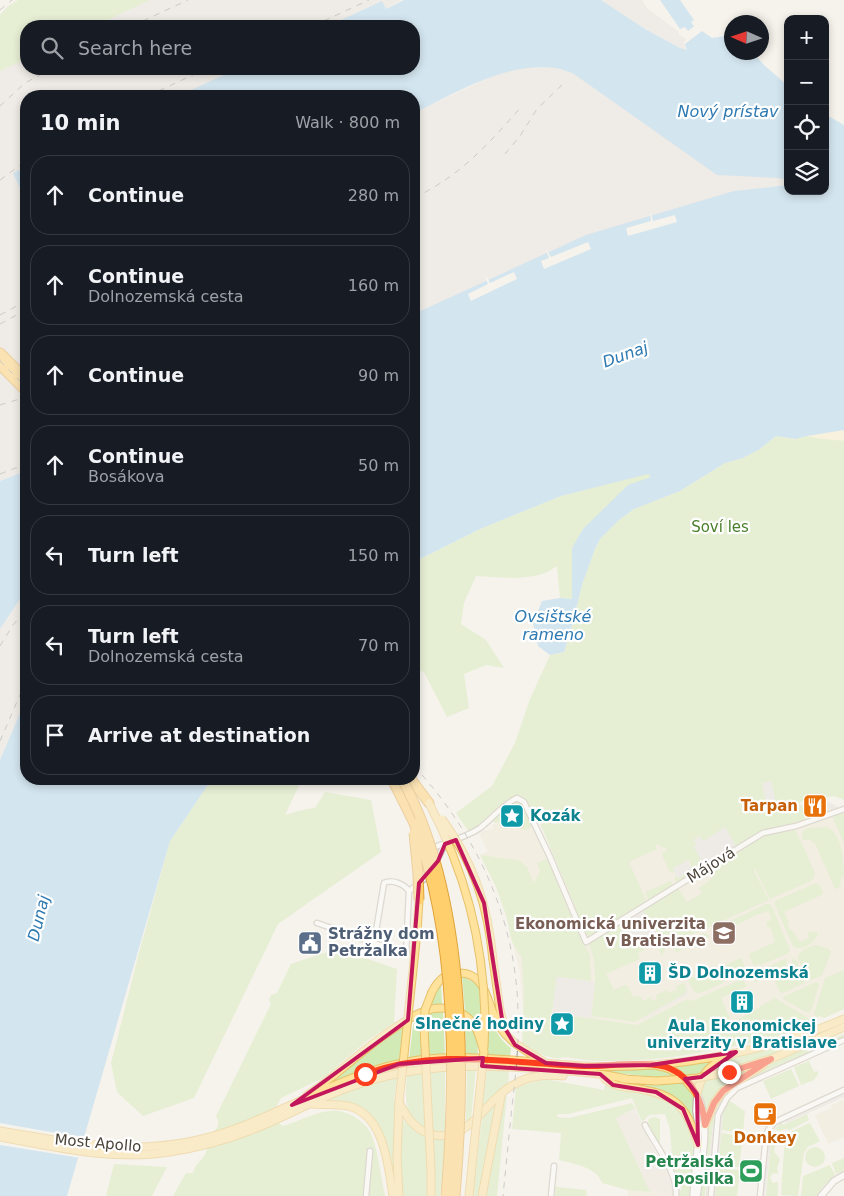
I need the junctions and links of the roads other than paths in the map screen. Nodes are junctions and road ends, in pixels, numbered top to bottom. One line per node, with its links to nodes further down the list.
1 (0, 353): 3 (highway)
2 (0, 365): 4 (highway)
3 (20, 373)
4 (20, 385)
5 (395, 785): 10 (highway)
6 (405, 785): 48 (highway, bridge)
7 (416, 785): 8 (highway)
8 (429, 803): 19 (main road, bridge); 21 (main road, bridge)
9 (844, 809): 11 (street, Májová)
10 (414, 823): 14 (highway, bridge); 47 (highway, bridge)
11 (445, 844): 12 (street); 13 (street)
12 (432, 848)
13 (409, 891): 16 (street); 16 (street)
14 (419, 900): 31 (main road, bridge)
15 (317, 923): 16 (street)
16 (374, 943)
17 (844, 1019): 22 (main road)
18 (844, 1027): 23 (main road)
19 (508, 1037): 24 (main road); 46 (main road, bridge)
20 (844, 1040): 55 (street)
21 (484, 1052): 32 (main road); 49 (main road, bridge)
22 (736, 1052): 25 (main road); 30 (main road)
23 (771, 1059): 27 (main road, bridge); 36 (main road)
24 (546, 1063): 25 (main road); 32 (main road)
25 (651, 1065): 30 (main road)
26 (605, 1079): 27 (main road); 29 (main road); 39 (main road)
27 (626, 1079): 33 (main road)
28 (844, 1090): 56 (street)
29 (502, 1094): 31 (main road); 50 (main road)
30 (696, 1094): 36 (street); 39 (street)
31 (399, 1102): 45 (main road)
32 (292, 1104): 34 (main road)
33 (310, 1104): 34 (main road); 44 (main road)
34 (281, 1113): 37 (main road, Most Apollo); 38 (main road, Most Apollo)
35 (645, 1124): 52 (street)
36 (705, 1125): 54 (street)
37 (0, 1130)
38 (0, 1137)
39 (698, 1145): 53 (street)
40 (370, 1151): 43 (street)
41 (554, 1166): 51 (street)
42 (844, 1175): 57 (street)
43 (366, 1196)
44 (393, 1196)
45 (399, 1196)
46 (432, 1196)
47 (446, 1196)
48 (455, 1196)
49 (469, 1196)
50 (482, 1196)
51 (551, 1196)
52 (676, 1196)
53 (693, 1196)
54 (697, 1196)
55 (711, 1196)
56 (760, 1196)
57 (821, 1196)

